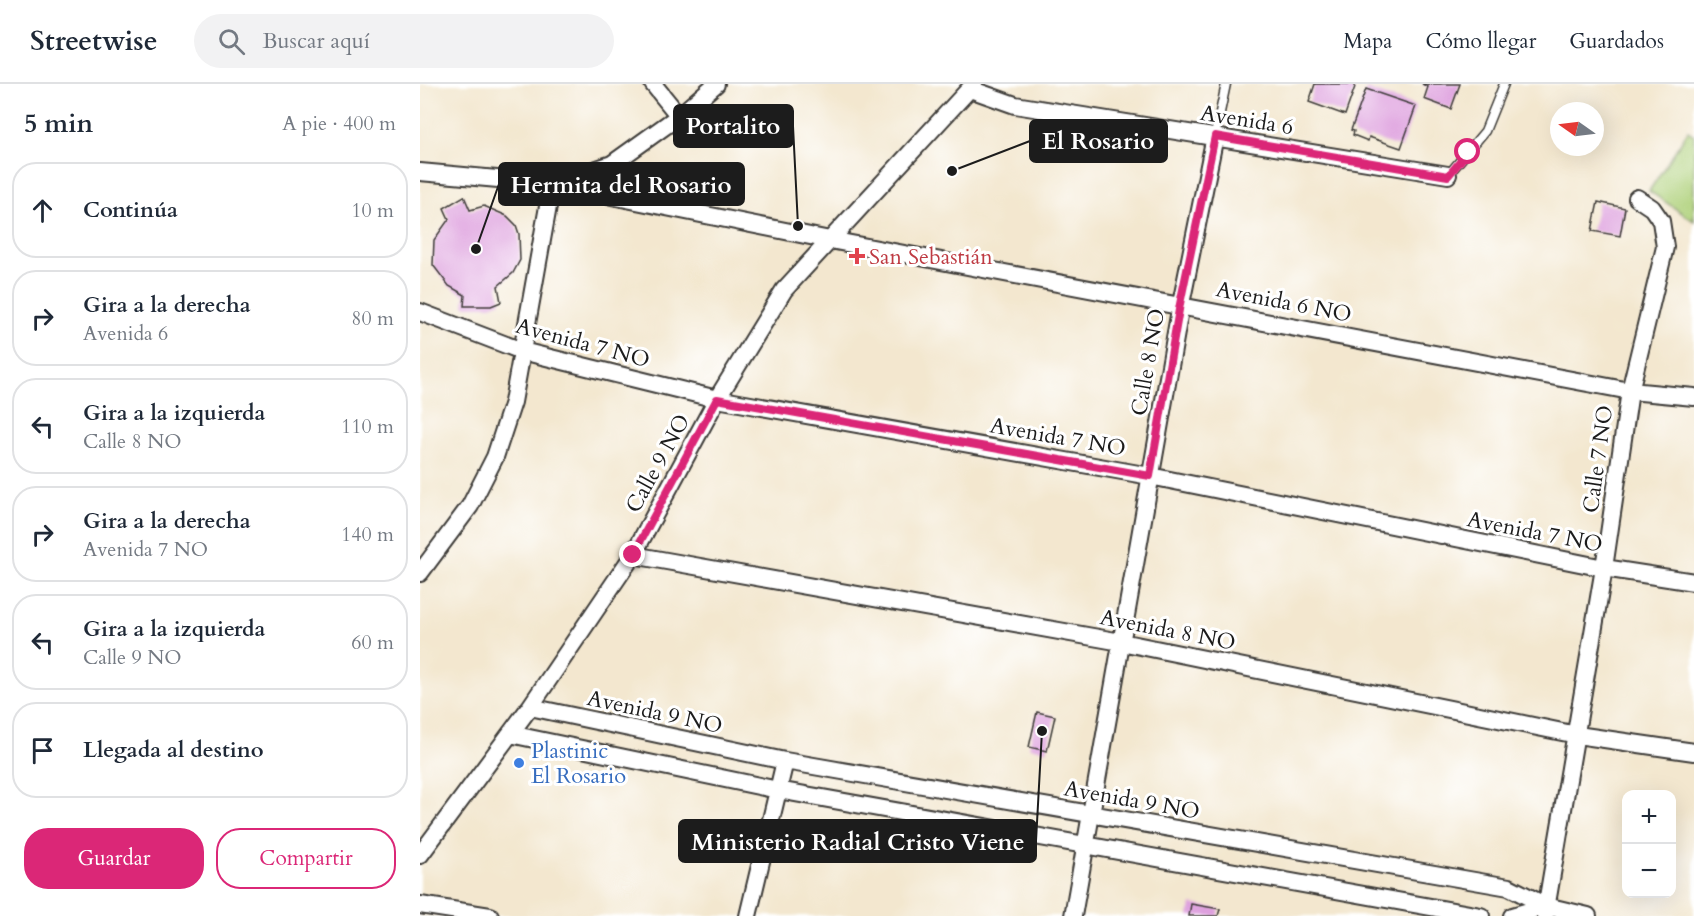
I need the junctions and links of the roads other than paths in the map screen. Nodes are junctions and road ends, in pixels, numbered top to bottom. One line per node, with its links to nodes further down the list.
1 (653, 84): 6 (street)
2 (716, 84): 6 (street)
3 (1226, 84): 7 (lane)
4 (1504, 84): 9 (lane)
5 (972, 86): 7 (street, Avenida 6); 12 (street, Calle 9 NO)
6 (679, 116): 10 (street)
7 (1215, 136): 9 (street, Avenida 6); 13 (street, Calle 8 NO)
8 (420, 172): 10 (street)
9 (1448, 176)
10 (552, 184): 12 (street); 15 (street)
11 (1637, 198): 16 (street, Calle 7 NO)
12 (830, 240): 13 (street, Avenida 6 NO); 18 (street, Calle 9 NO)
13 (1180, 304): 16 (street, Avenida 6 NO); 19 (street, Calle 8 NO)
14 (420, 312): 15 (street, Avenida 7 NO)
15 (522, 351): 18 (street, Avenida 7 NO); 22 (street)
16 (1630, 391): 17 (street, Avenida 6 NO); 21 (street, Calle 7 NO)
17 (1694, 397)
18 (717, 399): 19 (street, Avenida 7 NO); 20 (street, Calle 9 NO)
19 (1150, 476): 21 (street, Avenida 7 NO); 24 (street, Calle 8 NO)
20 (633, 555): 24 (street, Avenida 8 NO); 25 (street, Calle 9 NO)
21 (1604, 568): 23 (street, Avenida 7 NO); 27 (street, Calle 7 NO)
22 (420, 573)
23 (1694, 582)
24 (1121, 642): 27 (street, Avenida 8 NO); 31 (street, Calle 8 NO)
25 (530, 707): 26 (street, Calle 9 NO); 29 (street, Avenida 9 NO)
26 (510, 734): 30 (street); 33 (street, Calle 9 NO)
27 (1576, 735): 28 (street, Avenida 8 NO); 35 (street, Calle 7 NO)
28 (1694, 752)
29 (785, 761): 30 (street); 31 (street, Avenida 9 NO)
30 (778, 790): 32 (street); 37 (street)
31 (1091, 815): 32 (street, Calle 8 NO); 35 (street, Avenida 9 NO)
32 (1086, 846): 38 (street, Calle 8 NO); 39 (street)
33 (420, 855)
34 (420, 905): 36 (street)
35 (1545, 911): 40 (street, Avenida 9 NO); 41 (street, Avenida 9 NO)
36 (490, 916)
37 (748, 916)
38 (1074, 916)
39 (1481, 916)
40 (1512, 916)
41 (1588, 916)

